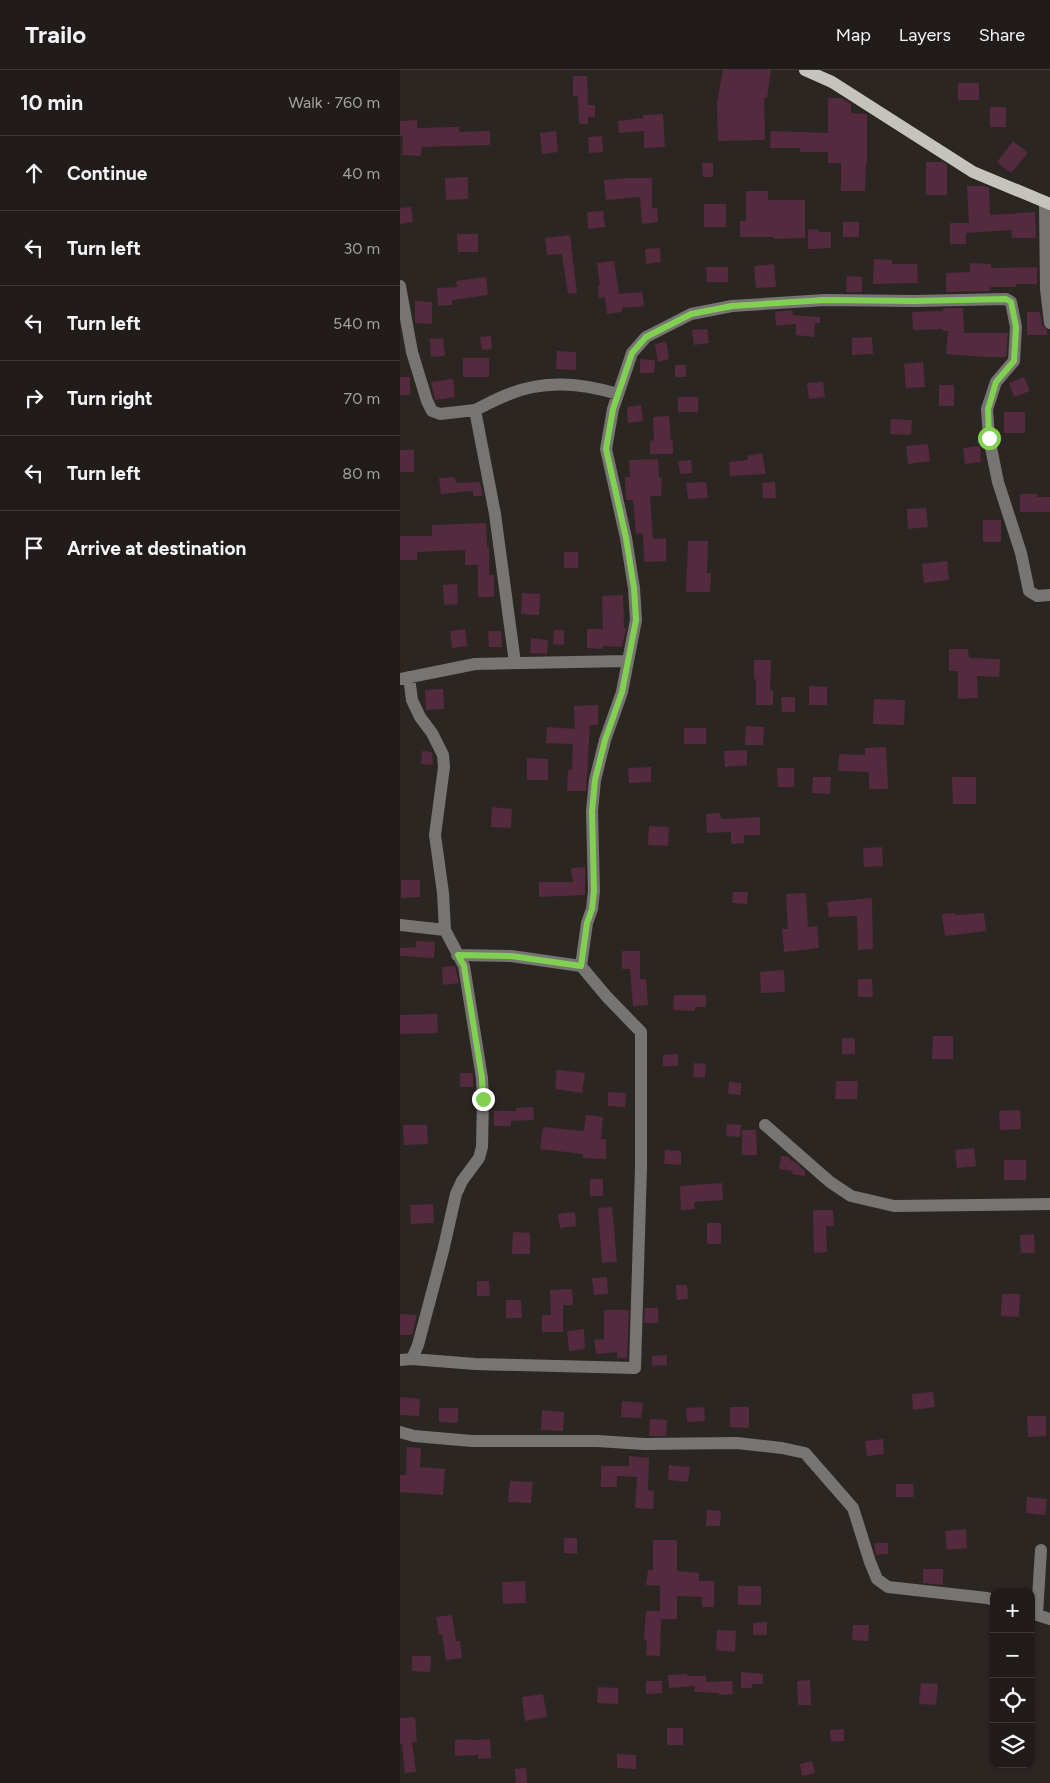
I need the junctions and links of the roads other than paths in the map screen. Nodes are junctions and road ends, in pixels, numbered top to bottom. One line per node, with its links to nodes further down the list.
1 (806, 70): 2 (main road)
2 (1048, 203): 4 (street)
3 (400, 286): 6 (street)
4 (1050, 322)
5 (618, 394): 6 (street); 7 (street); 8 (street)
6 (475, 410): 9 (street)
7 (1050, 595)
8 (628, 660): 9 (street); 14 (street)
9 (515, 663): 10 (street)
10 (405, 678): 12 (street)
11 (400, 925): 12 (street)
12 (445, 930): 13 (street)
13 (458, 955): 14 (street); 17 (street)
14 (581, 966): 17 (street)
15 (765, 1125): 16 (street)
16 (1050, 1204)
17 (406, 1360)
18 (400, 1432): 20 (street)
19 (1041, 1550): 21 (street)
20 (990, 1599)
21 (1035, 1605)
22 (1035, 1614): 23 (street)
23 (1050, 1619)

